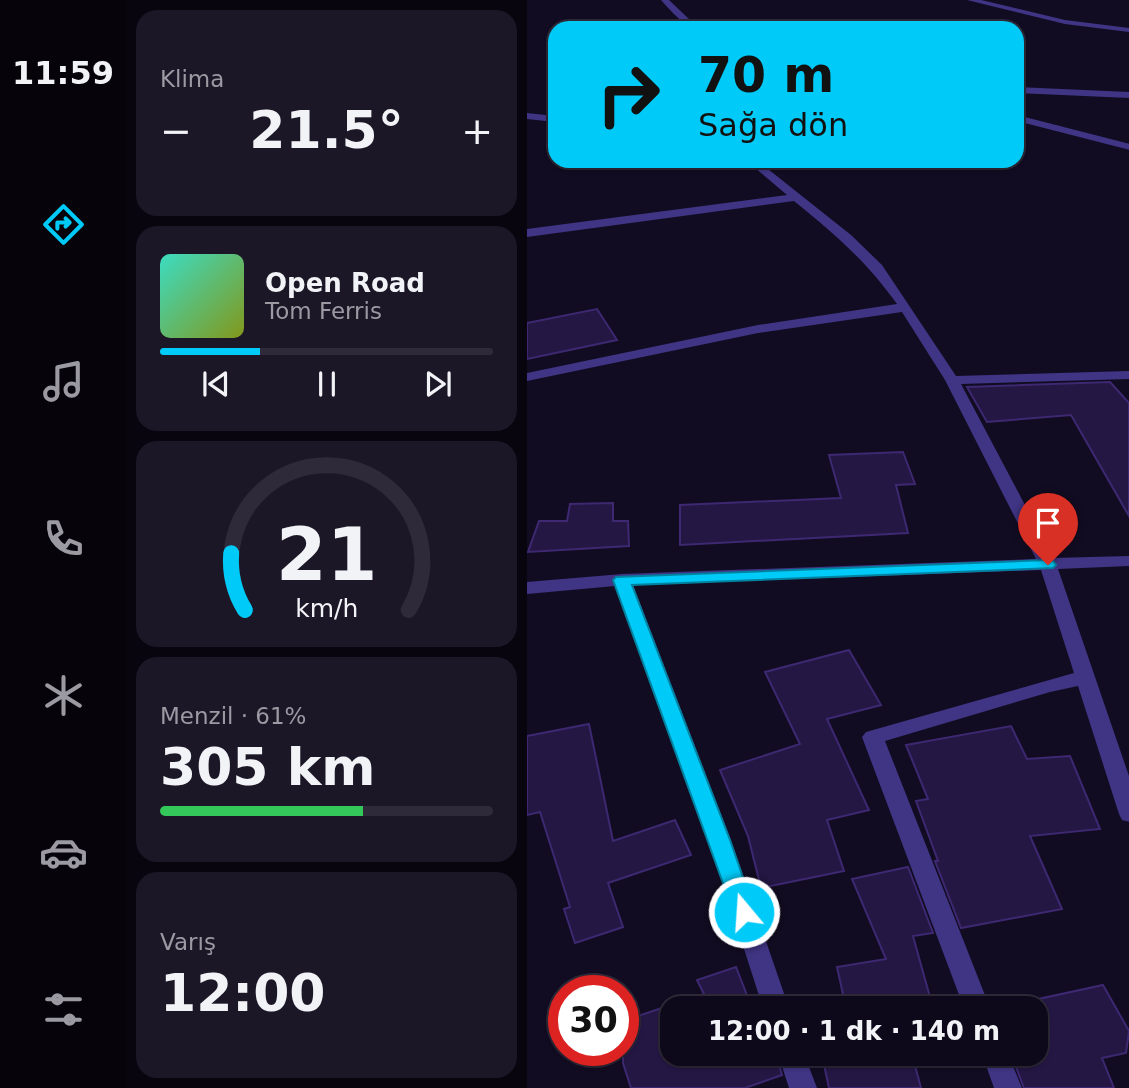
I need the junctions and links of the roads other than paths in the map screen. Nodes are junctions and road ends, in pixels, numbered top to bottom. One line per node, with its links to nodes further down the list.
1 (665, 0): 3 (street)
2 (971, 0): 4 (street)
3 (686, 21)
4 (1129, 30)
5 (1024, 90): 6 (street)
6 (1129, 95)
7 (527, 116): 8 (street)
8 (548, 118)
9 (1024, 120): 10 (street)
10 (1129, 147)
11 (761, 168): 12 (street)
12 (797, 197): 13 (street); 14 (street)
13 (527, 233)
14 (907, 307): 16 (street); 17 (street)
15 (1129, 375): 17 (street)
16 (527, 377)
17 (952, 380): 19 (street)
18 (1129, 561): 19 (street)
19 (1048, 565): 20 (street); 22 (street)
20 (622, 580): 21 (street); 24 (street)
21 (527, 588)
22 (1085, 678): 23 (street); 25 (street)
23 (1129, 814)
24 (772, 996)
25 (972, 996)
26 (795, 1066): 28 (street)
27 (1000, 1066): 29 (street)
28 (803, 1088)
29 (1008, 1088)

